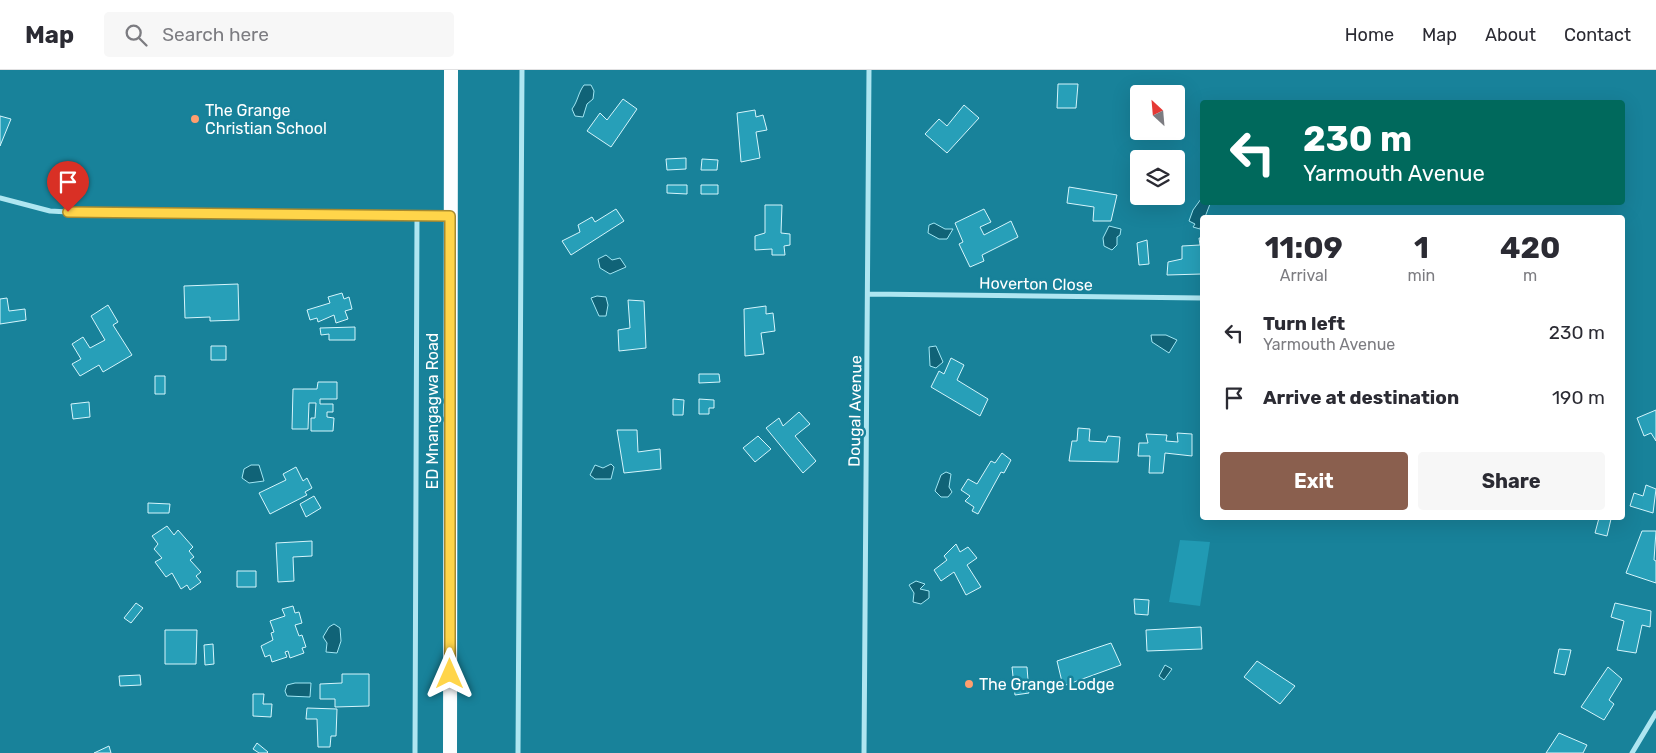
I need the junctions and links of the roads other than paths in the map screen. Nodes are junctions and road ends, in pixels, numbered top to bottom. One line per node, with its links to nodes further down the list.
1 (451, 70): 6 (highway, ED Mnangagwa Road)
2 (522, 70): 12 (street)
3 (869, 70): 7 (street, Dougal Avenue)
4 (0, 198): 5 (street)
5 (417, 215): 6 (street); 10 (street)
6 (450, 216): 11 (highway, ED Mnangagwa Road)
7 (868, 294): 8 (street, Hoverton Close); 13 (street, Dougal Avenue)
8 (1200, 298)
9 (1656, 713): 14 (street)
10 (415, 753)
11 (450, 753)
12 (518, 753)
13 (864, 753)
14 (1632, 753)

